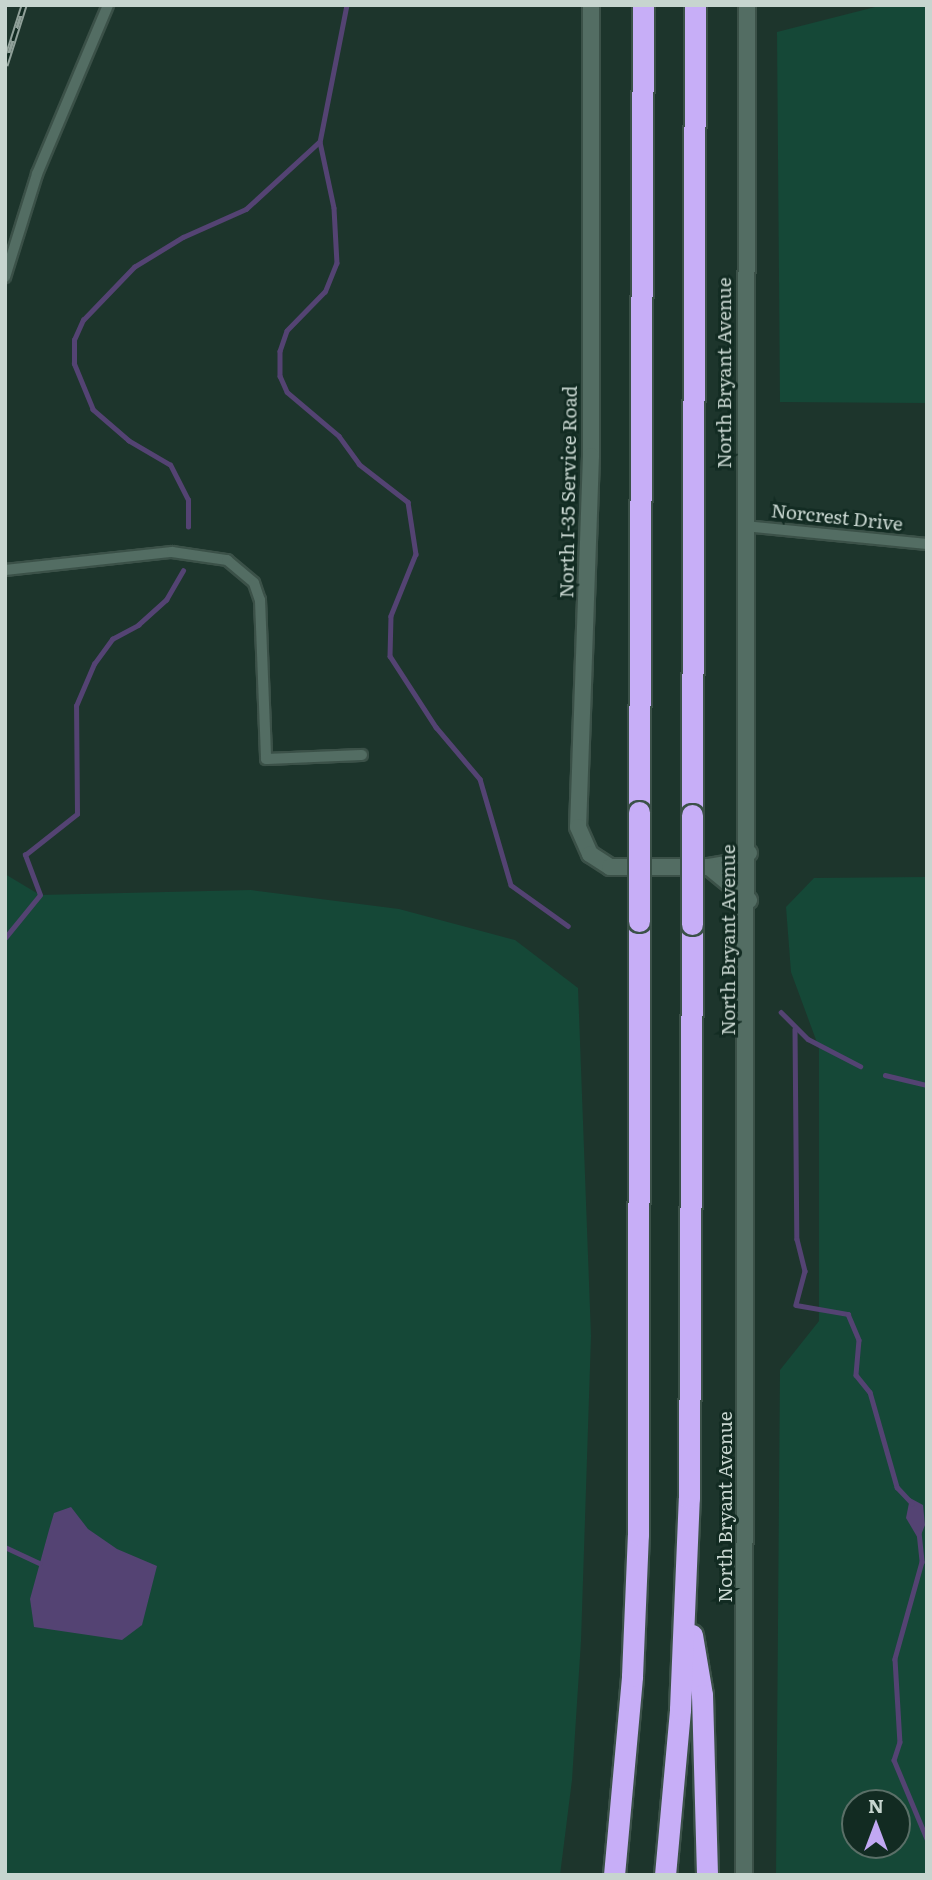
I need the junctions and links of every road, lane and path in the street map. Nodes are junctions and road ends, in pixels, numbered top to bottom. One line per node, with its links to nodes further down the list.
1 (108, 5): 6 (street)
2 (591, 5): 12 (main road, North I-35 Service Road)
3 (643, 5): 15 (highway, bridge)
4 (695, 5): 14 (highway, bridge)
5 (747, 5): 7 (main road, North Bryant Avenue)
6 (5, 277)
7 (744, 526): 8 (street, Norcrest Drive); 11 (main road, North Bryant Avenue)
8 (927, 544)
9 (5, 570): 10 (street)
10 (362, 755)
11 (749, 853): 12 (main road, North I-35 Service Road); 13 (main road, North Bryant Avenue)
12 (709, 867): 13 (main road)
13 (749, 900): 18 (main road, North Bryant Avenue)
14 (686, 1595): 16 (highway); 17 (highway)
15 (614, 1875)
16 (665, 1875)
17 (707, 1875)
18 (744, 1875)

